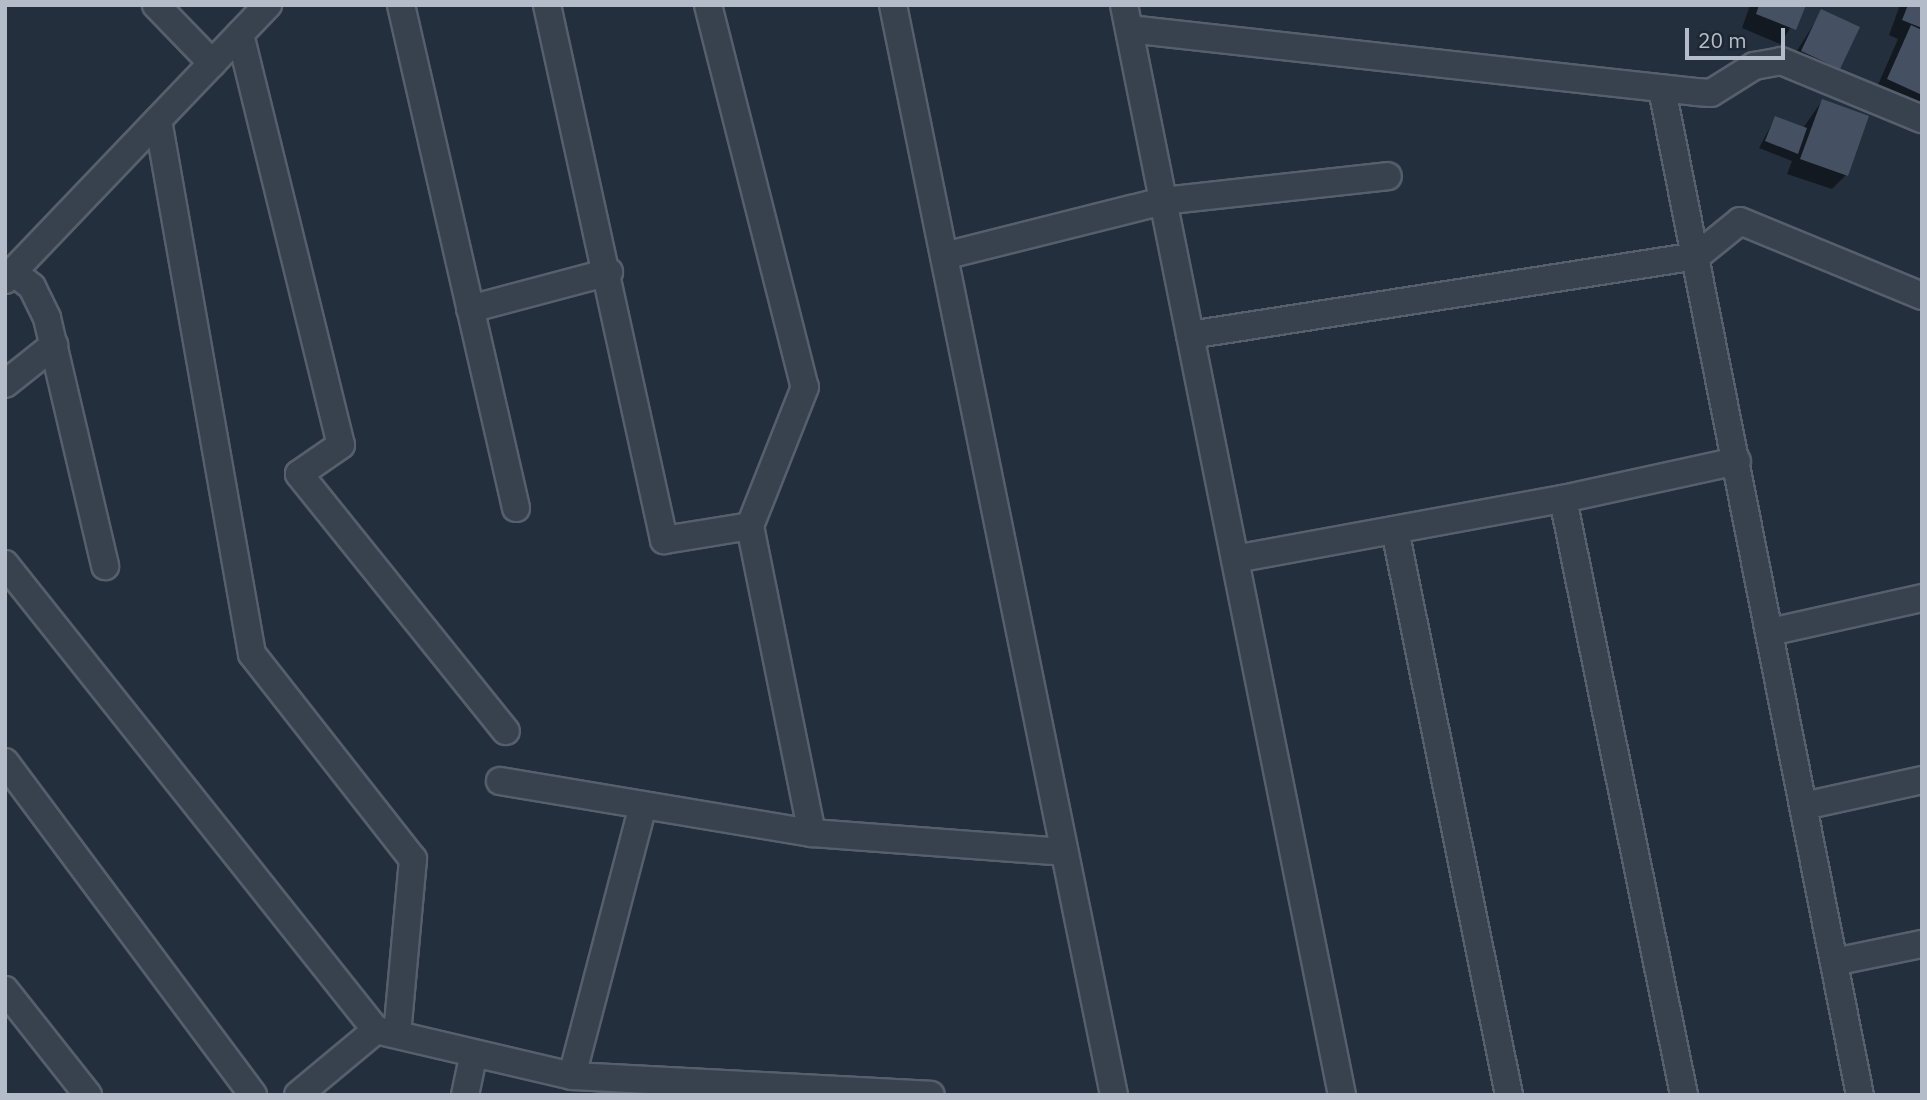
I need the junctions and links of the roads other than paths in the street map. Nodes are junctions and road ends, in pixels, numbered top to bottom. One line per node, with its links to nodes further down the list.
1 (156, 5): 9 (street)
2 (268, 5): 8 (street)
3 (401, 5): 20 (street)
4 (547, 5): 17 (street)
5 (708, 5): 27 (street)
6 (893, 5): 15 (street)
7 (1126, 17): 10 (street); 14 (street)
8 (240, 34): 9 (street); 34 (street)
9 (212, 63): 11 (street)
10 (1661, 89): 12 (street); 16 (street)
11 (158, 120): 18 (street); 45 (street)
12 (1922, 120)
13 (1388, 176): 14 (street)
14 (1163, 201): 15 (street); 21 (street)
15 (944, 256): 41 (street)
16 (1697, 256): 19 (street); 21 (street); 24 (street)
17 (609, 272): 20 (street); 27 (street)
18 (9, 276): 22 (street)
19 (1922, 296)
20 (470, 309): 26 (street)
21 (1190, 335): 29 (street)
22 (54, 345): 23 (street); 31 (street)
23 (5, 384)
24 (1737, 461): 25 (street); 33 (street)
25 (1563, 499): 28 (street); 56 (street)
26 (516, 508)
27 (750, 526): 40 (street)
28 (1395, 530): 29 (street); 55 (street)
29 (1235, 559): 54 (street)
30 (5, 564): 45 (street)
31 (105, 566)
32 (1922, 598): 33 (street)
33 (1770, 632): 39 (street)
34 (506, 731)
35 (5, 761): 49 (street)
36 (1922, 780): 39 (street)
37 (500, 781): 38 (street)
38 (643, 805): 40 (street); 47 (street)
39 (1804, 806): 43 (street)
40 (812, 834): 41 (street)
41 (1063, 852): 53 (street)
42 (1922, 944): 43 (street)
43 (1834, 962): 57 (street)
44 (5, 990): 48 (street)
45 (387, 1032): 46 (street); 50 (street)
46 (473, 1058): 47 (street); 51 (street)
47 (572, 1076): 52 (street)
48 (89, 1095)
49 (253, 1095)
50 (298, 1095)
51 (465, 1095)
52 (930, 1095)
53 (1114, 1095)
54 (1342, 1095)
55 (1509, 1095)
56 (1684, 1095)
57 (1860, 1095)

